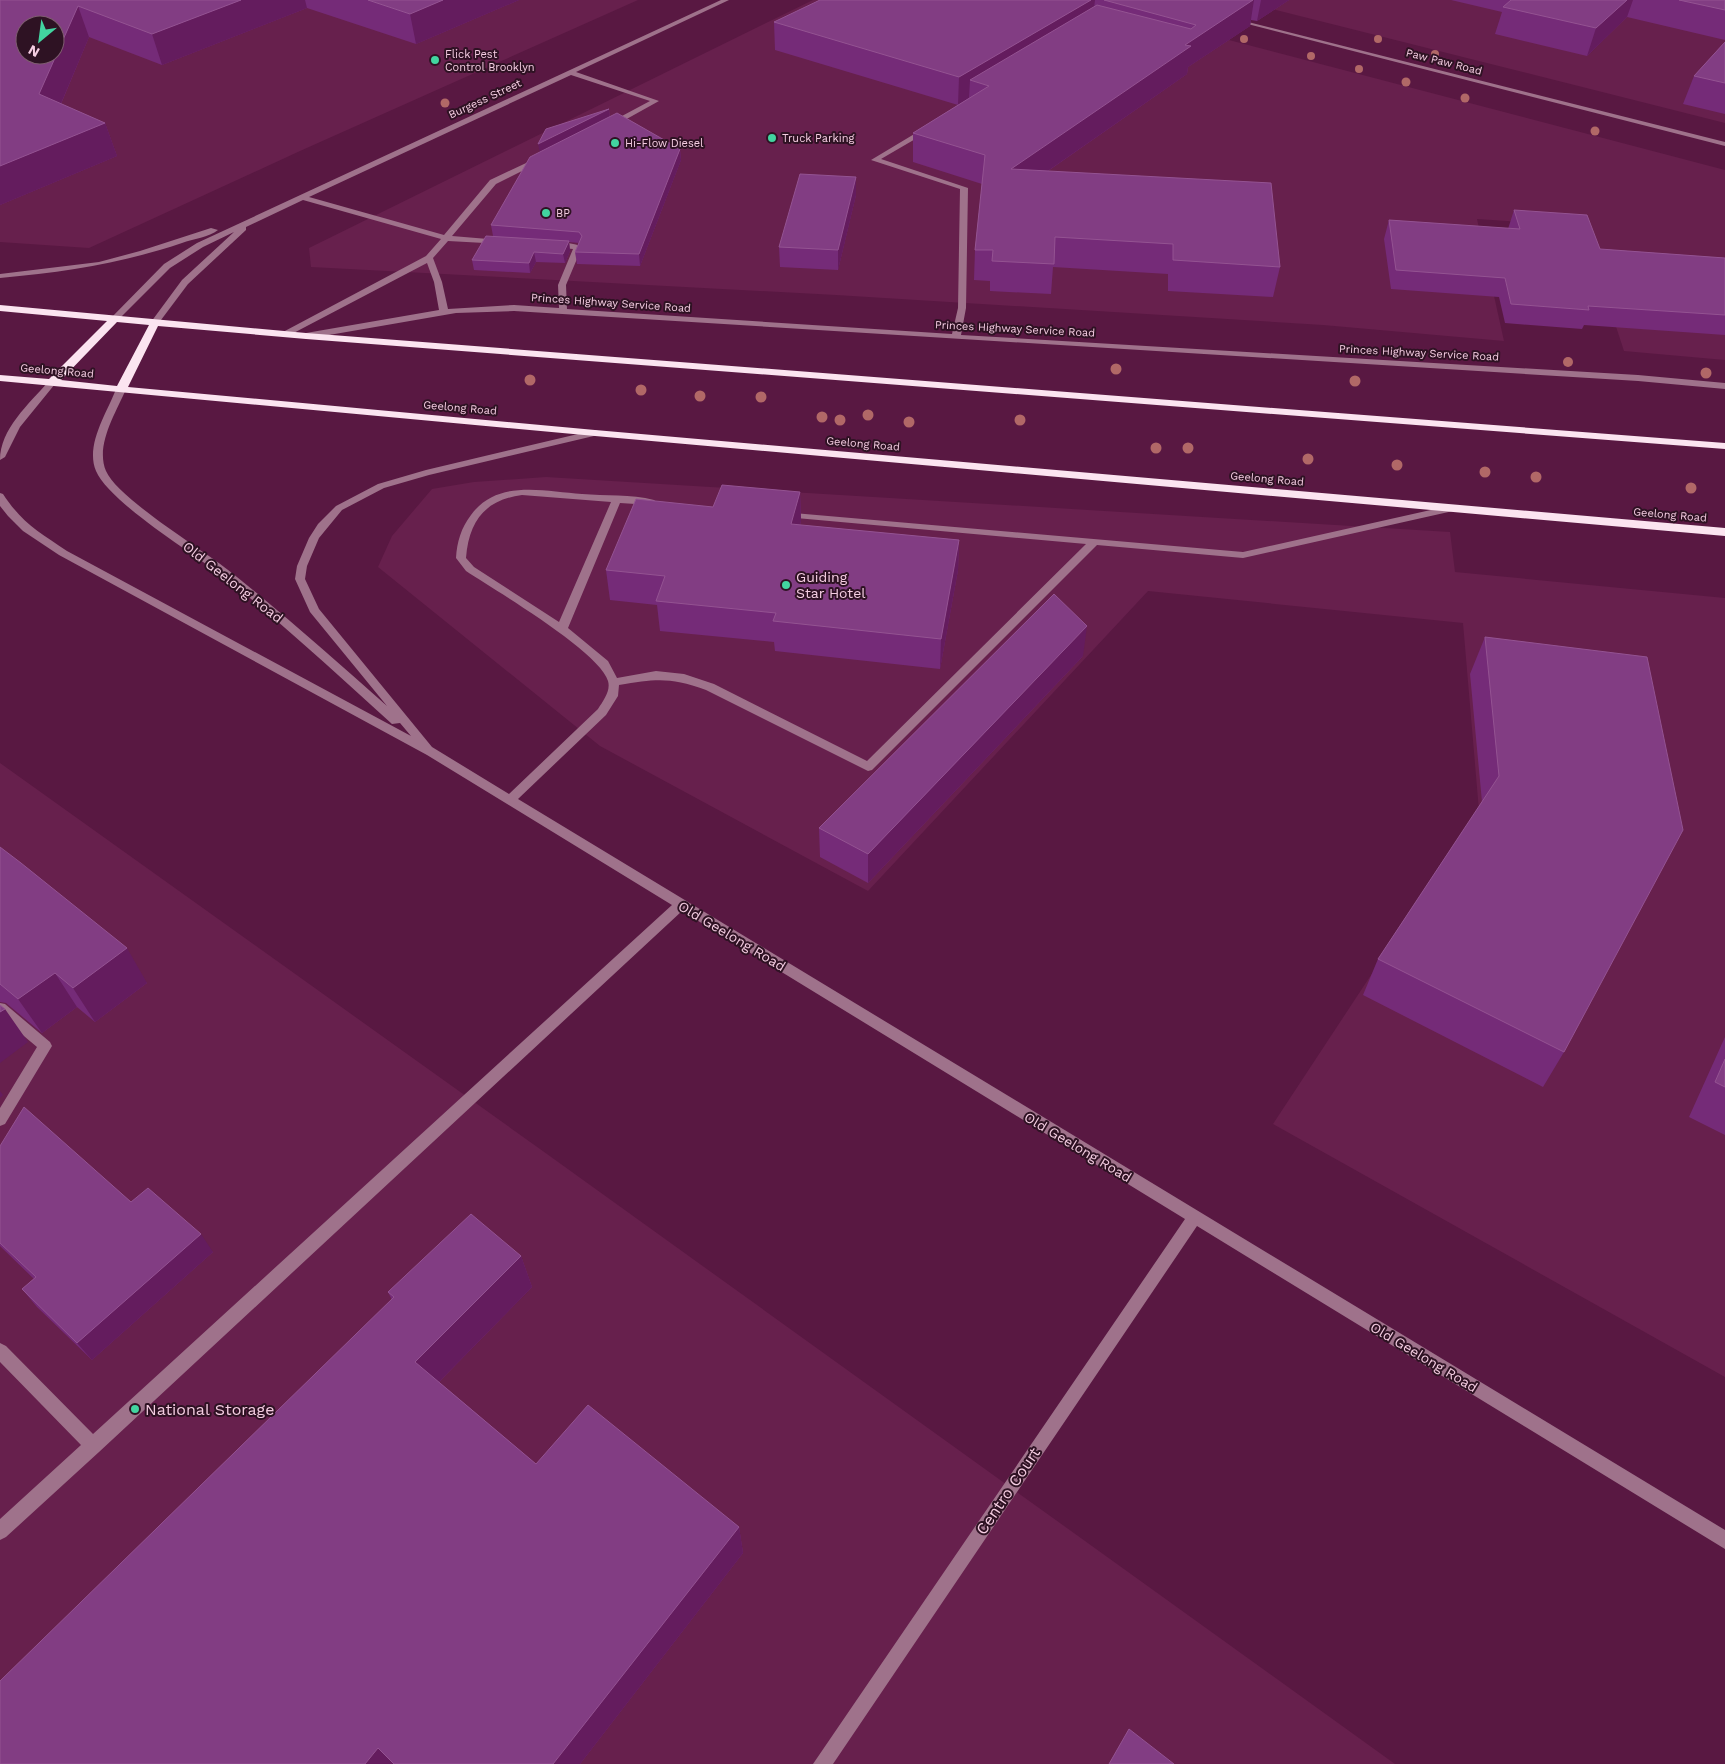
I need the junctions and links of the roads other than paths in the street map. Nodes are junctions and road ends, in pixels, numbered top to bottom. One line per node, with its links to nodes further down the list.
1 (726, 0): 3 (street, Burgess Street)
2 (1226, 17): 6 (street, Paw Paw Road)
3 (569, 72): 5 (street); 8 (street, Burgess Street)
4 (934, 124): 22 (street)
5 (605, 126)
6 (1725, 144)
7 (544, 156): 10 (street)
8 (301, 197): 9 (street, Burgess Street); 10 (street)
9 (254, 218): 14 (street); 18 (street, Burgess Street); 19 (street, Burgess Street)
10 (445, 238): 11 (street); 13 (street)
11 (512, 243)
12 (550, 245): 16 (street)
13 (429, 258): 17 (street); 20 (street)
14 (0, 276)
15 (0, 308): 18 (highway)
16 (563, 311): 17 (street, Princes Highway Service Road); 22 (street, Princes Highway Service Road)
17 (444, 312): 21 (street, Princes Highway Service Road)
18 (114, 319): 19 (highway); 24 (highway)
19 (155, 322): 20 (highway); 26 (highway)
20 (286, 334): 21 (highway)
21 (306, 336): 28 (highway)
22 (956, 337): 25 (street, Princes Highway Service Road)
23 (0, 378): 24 (highway, Geelong Road)
24 (51, 384): 26 (highway, Geelong Road); 29 (street)
25 (1725, 386)
26 (121, 389): 27 (highway, Geelong Road); 39 (street, Old Geelong Road)
27 (595, 433): 33 (highway, Geelong Road); 39 (street)
28 (1725, 446)
29 (0, 457)
30 (0, 496): 39 (street, Old Geelong Road)
31 (617, 499): 32 (street); 37 (street); 37 (street)
32 (657, 503)
33 (1453, 508): 35 (highway, Geelong Road); 36 (street)
34 (776, 514): 36 (street)
35 (1725, 532)
36 (1094, 542): 38 (street)
37 (562, 629): 38 (street)
38 (614, 682): 40 (street)
39 (431, 752): 40 (street, Old Geelong Road)
40 (510, 800): 41 (street, Old Geelong Road)
41 (681, 905): 44 (street, Old Geelong Road); 46 (street)
42 (0, 1008): 43 (street)
43 (0, 1120)
44 (1194, 1218): 48 (street, Old Geelong Road); 49 (street, Centro Court)
45 (0, 1351): 46 (street)
46 (93, 1446): 47 (street)
47 (0, 1531)
48 (1725, 1540)
49 (822, 1764)

